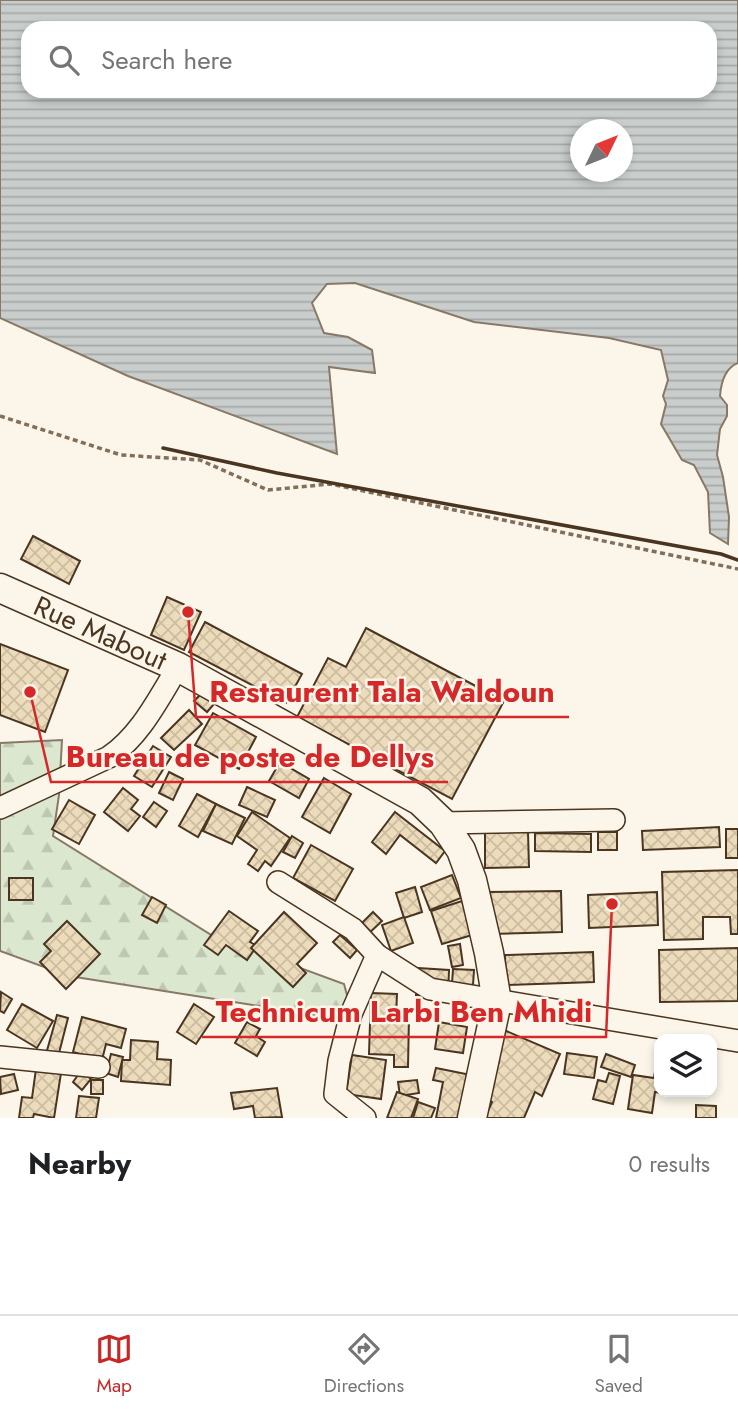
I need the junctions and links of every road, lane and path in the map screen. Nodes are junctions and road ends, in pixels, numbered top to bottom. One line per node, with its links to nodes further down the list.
1 (0, 415): 2 (path)
2 (738, 569)
3 (0, 588): 4 (main road, Rue Mabout)
4 (178, 667): 5 (street); 7 (main road, Rue Mabout)
5 (0, 808)
6 (614, 820): 7 (street)
7 (443, 823): 10 (main road, Rue Mabout)
8 (278, 881): 9 (street)
9 (377, 955): 10 (street); 14 (street)
10 (497, 1002): 11 (street); 15 (main road)
11 (738, 1041)
12 (0, 1057): 13 (street)
13 (99, 1067)
14 (365, 1118)
15 (472, 1118)

